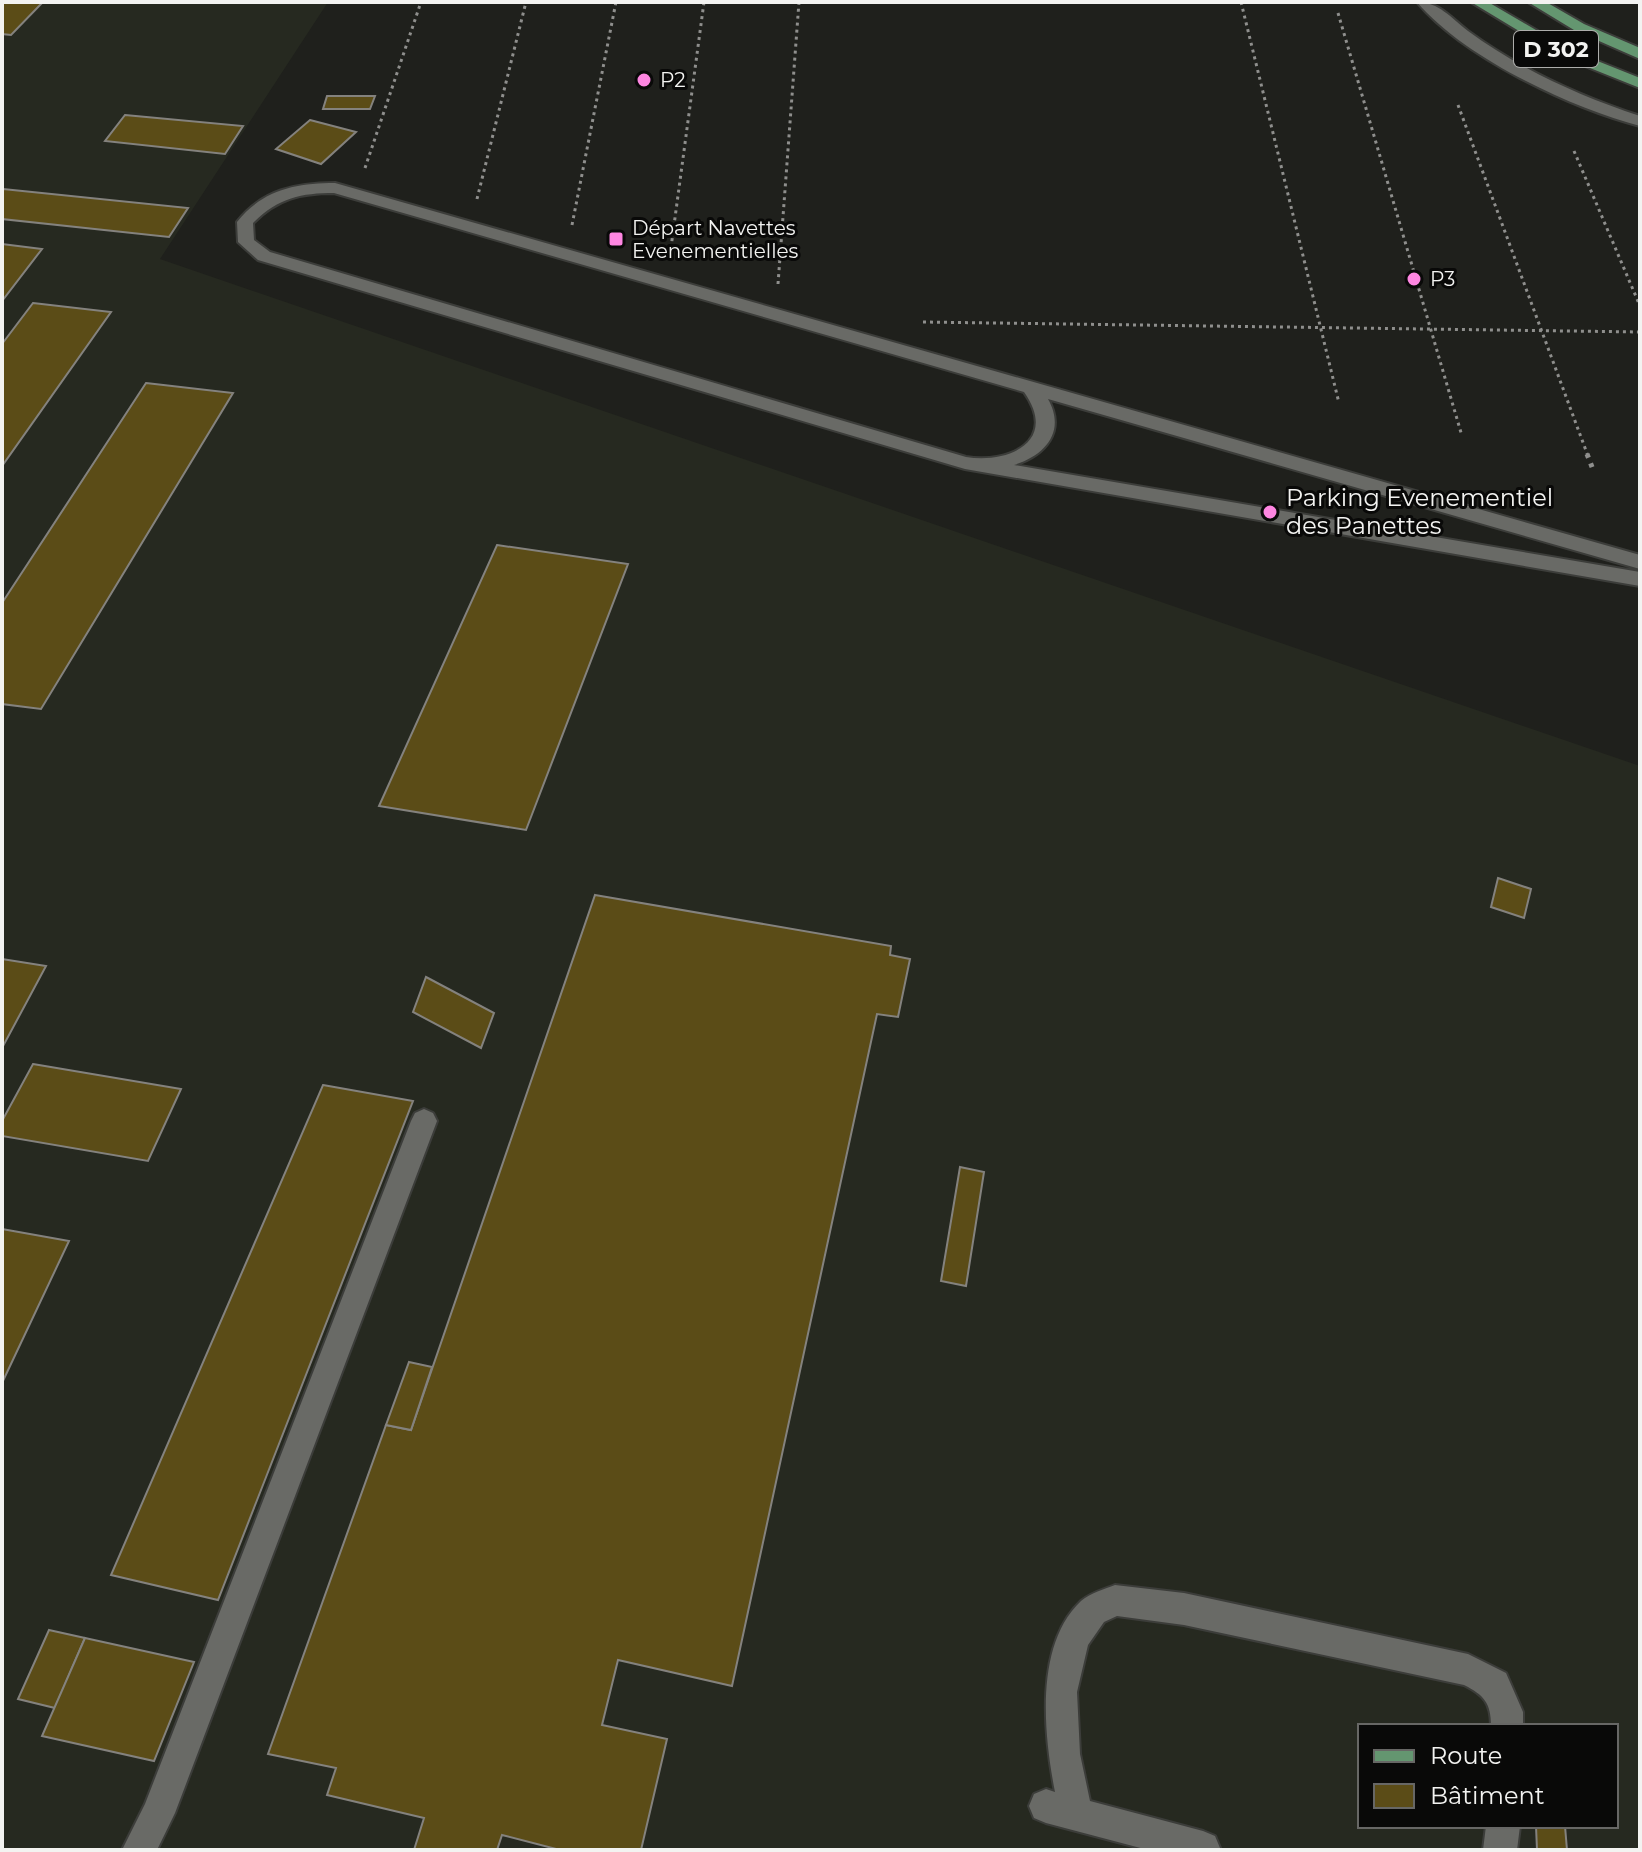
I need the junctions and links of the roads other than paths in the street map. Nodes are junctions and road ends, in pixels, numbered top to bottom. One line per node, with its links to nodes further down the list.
1 (1424, 2): 6 (lane)
2 (1478, 2): 5 (main road, D 302)
3 (1535, 2): 4 (main road, D 302)
4 (1640, 54)
5 (1640, 83)
6 (1640, 121)
7 (1031, 388): 8 (lane); 8 (lane); 9 (lane)
8 (965, 463): 10 (lane)
9 (1640, 562)
10 (1640, 579)
11 (424, 1121): 15 (lane)
12 (1507, 1724): 14 (lane)
13 (1503, 1828): 16 (lane)
14 (1205, 1849)
15 (139, 1850)
16 (1500, 1850)

